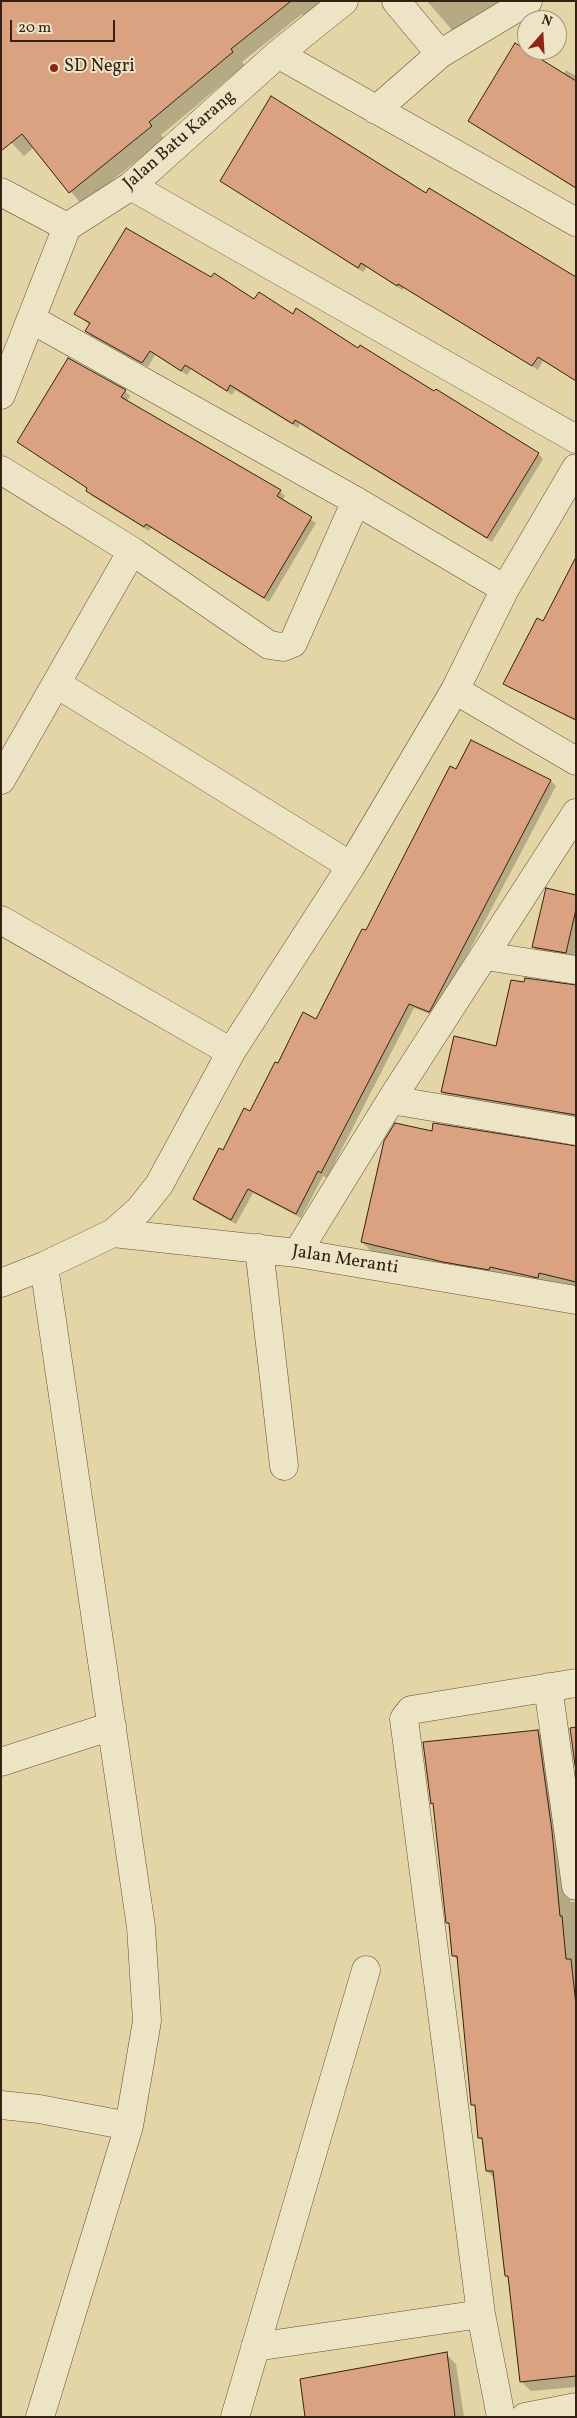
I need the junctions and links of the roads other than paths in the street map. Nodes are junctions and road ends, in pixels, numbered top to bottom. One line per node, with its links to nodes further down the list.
1 (344, 1): 4 (street, Jalan Batu Karang)
2 (396, 1): 5 (street)
3 (528, 1): 5 (street)
4 (278, 54): 6 (street); 7 (street, Jalan Batu Karang)
5 (440, 54): 6 (street)
6 (376, 110): 9 (street)
7 (131, 186): 10 (street, Jalan Batu Karang); 13 (street)
8 (1, 192): 10 (street)
9 (576, 222)
10 (67, 227): 11 (street)
11 (30, 319): 12 (street); 16 (street)
12 (1, 395)
13 (576, 439)
14 (576, 468): 18 (street)
15 (1, 470): 17 (street)
16 (356, 501): 17 (street); 18 (street)
17 (132, 551): 19 (street)
18 (505, 589): 20 (street)
19 (56, 684): 22 (street); 24 (street)
20 (455, 690): 21 (street); 24 (street)
21 (576, 762)
22 (1, 780)
23 (576, 813): 26 (street)
24 (351, 866): 28 (street)
25 (1, 920): 28 (street)
26 (485, 956): 27 (street); 29 (street)
27 (576, 970)
28 (231, 1052): 31 (street)
29 (391, 1100): 30 (street); 33 (street)
30 (576, 1131)
31 (113, 1233): 32 (street, Jalan Meranti); 34 (street)
32 (259, 1248): 33 (street, Jalan Meranti); 37 (street)
33 (297, 1253): 36 (street, Jalan Meranti)
34 (44, 1266): 35 (street); 40 (street)
35 (1, 1283)
36 (576, 1300)
37 (284, 1466)
38 (576, 1683): 39 (street)
39 (548, 1687): 42 (street); 46 (street)
40 (112, 1726): 41 (street); 45 (street)
41 (1, 1762)
42 (576, 1886)
43 (366, 1970): 47 (street)
44 (1, 2105): 45 (street)
45 (130, 2126): 49 (street)
46 (481, 2314): 47 (street); 51 (street)
47 (255, 2347): 50 (street)
48 (576, 2407): 52 (street)
49 (40, 2417)
50 (235, 2417)
51 (501, 2417)
52 (525, 2417)

